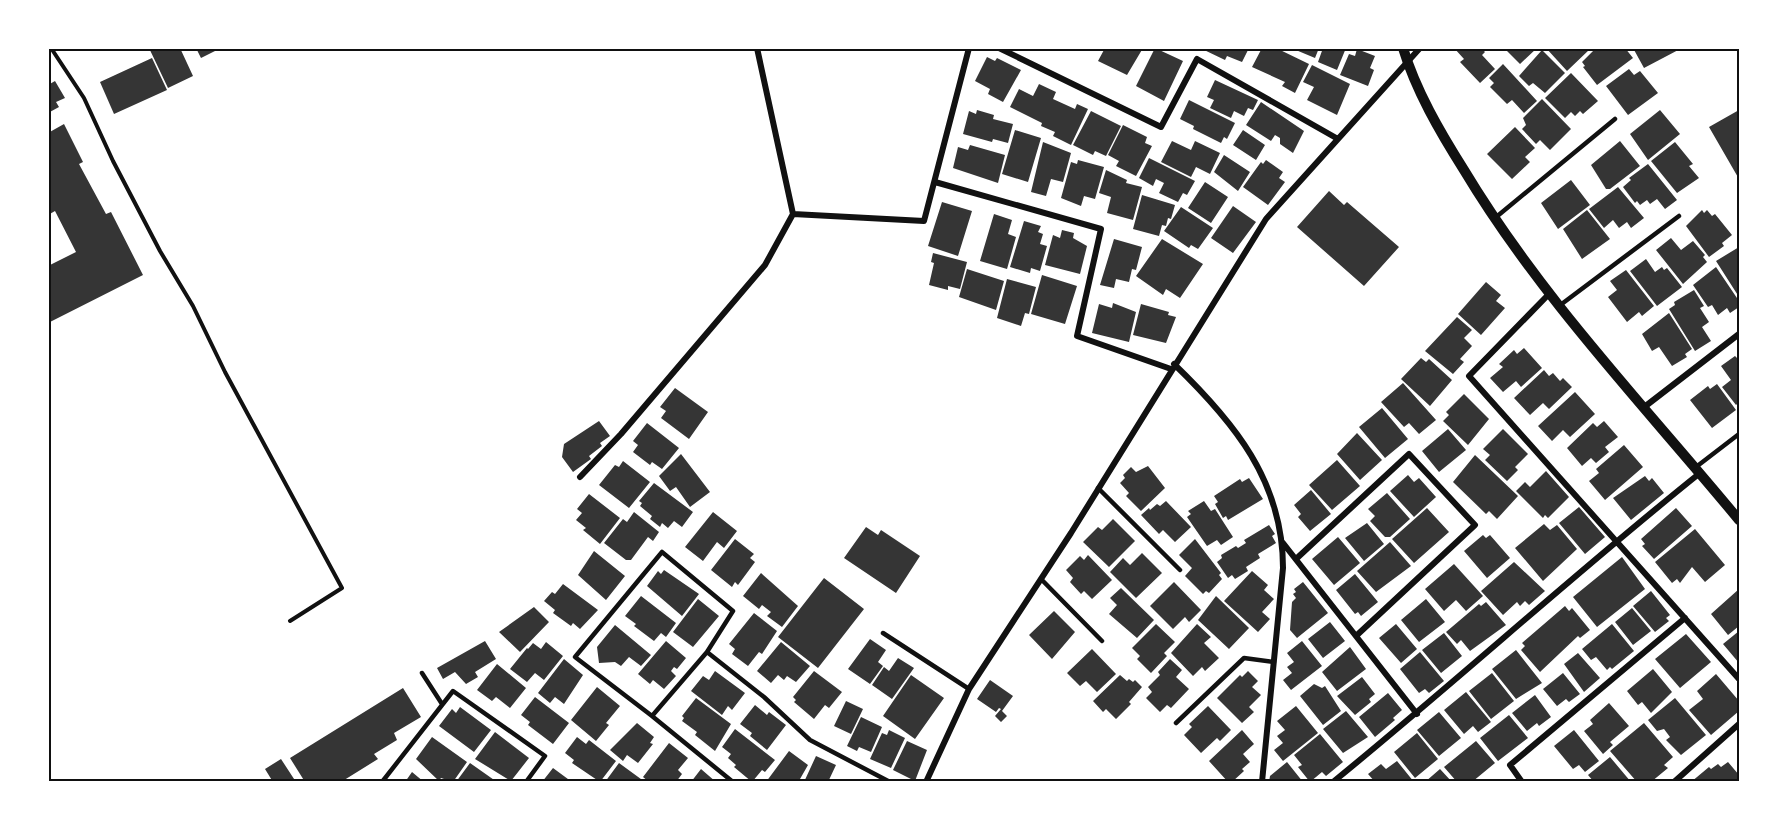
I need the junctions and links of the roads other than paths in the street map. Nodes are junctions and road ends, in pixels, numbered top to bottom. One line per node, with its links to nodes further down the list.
1 (757, 48): 10 (street)
2 (969, 48): 9 (street)
3 (999, 48): 8 (street)
4 (1403, 48): 6 (street)
5 (1420, 48): 6 (street)
6 (1407, 60): 8 (street); 12 (street)
7 (1616, 119): 12 (lane)
8 (1338, 139): 16 (street)
9 (935, 182): 10 (street); 16 (street)
10 (793, 214): 20 (street)
11 (1679, 216): 14 (lane)
12 (1493, 219): 13 (street)
13 (1548, 294): 14 (street); 23 (street)
14 (1558, 307): 17 (street)
15 (1739, 334): 17 (street)
16 (1173, 367): 21 (street); 24 (street)
17 (1643, 409): 19 (street)
18 (1739, 434): 19 (lane)
19 (1698, 471): 22 (street); 23 (street)
20 (580, 477)
21 (1098, 488): 26 (lane); 27 (street)
22 (1739, 520)
23 (1617, 540): 28 (street); 38 (street)
24 (1282, 543): 25 (street); 33 (street)
25 (1296, 559): 30 (street); 30 (street)
26 (1180, 570)
27 (1041, 579): 31 (lane); 36 (street)
28 (1685, 618): 35 (street); 49 (street)
29 (883, 633): 36 (lane)
30 (1356, 636): 38 (street)
31 (1102, 641)
32 (707, 652): 39 (lane); 39 (lane); 45 (lane)
33 (1274, 662): 40 (lane); 47 (street)
34 (422, 673): 37 (lane)
35 (1739, 679)
36 (969, 689): 46 (street)
37 (442, 704): 42 (lane); 43 (lane)
38 (1417, 714): 48 (street)
39 (652, 716): 44 (lane)
40 (1176, 723)
41 (1739, 724): 50 (street)
42 (382, 782)
43 (526, 782)
44 (733, 782)
45 (890, 782)
46 (926, 782)
47 (1262, 782)
48 (1333, 782)
49 (1522, 782)
50 (1674, 782)

